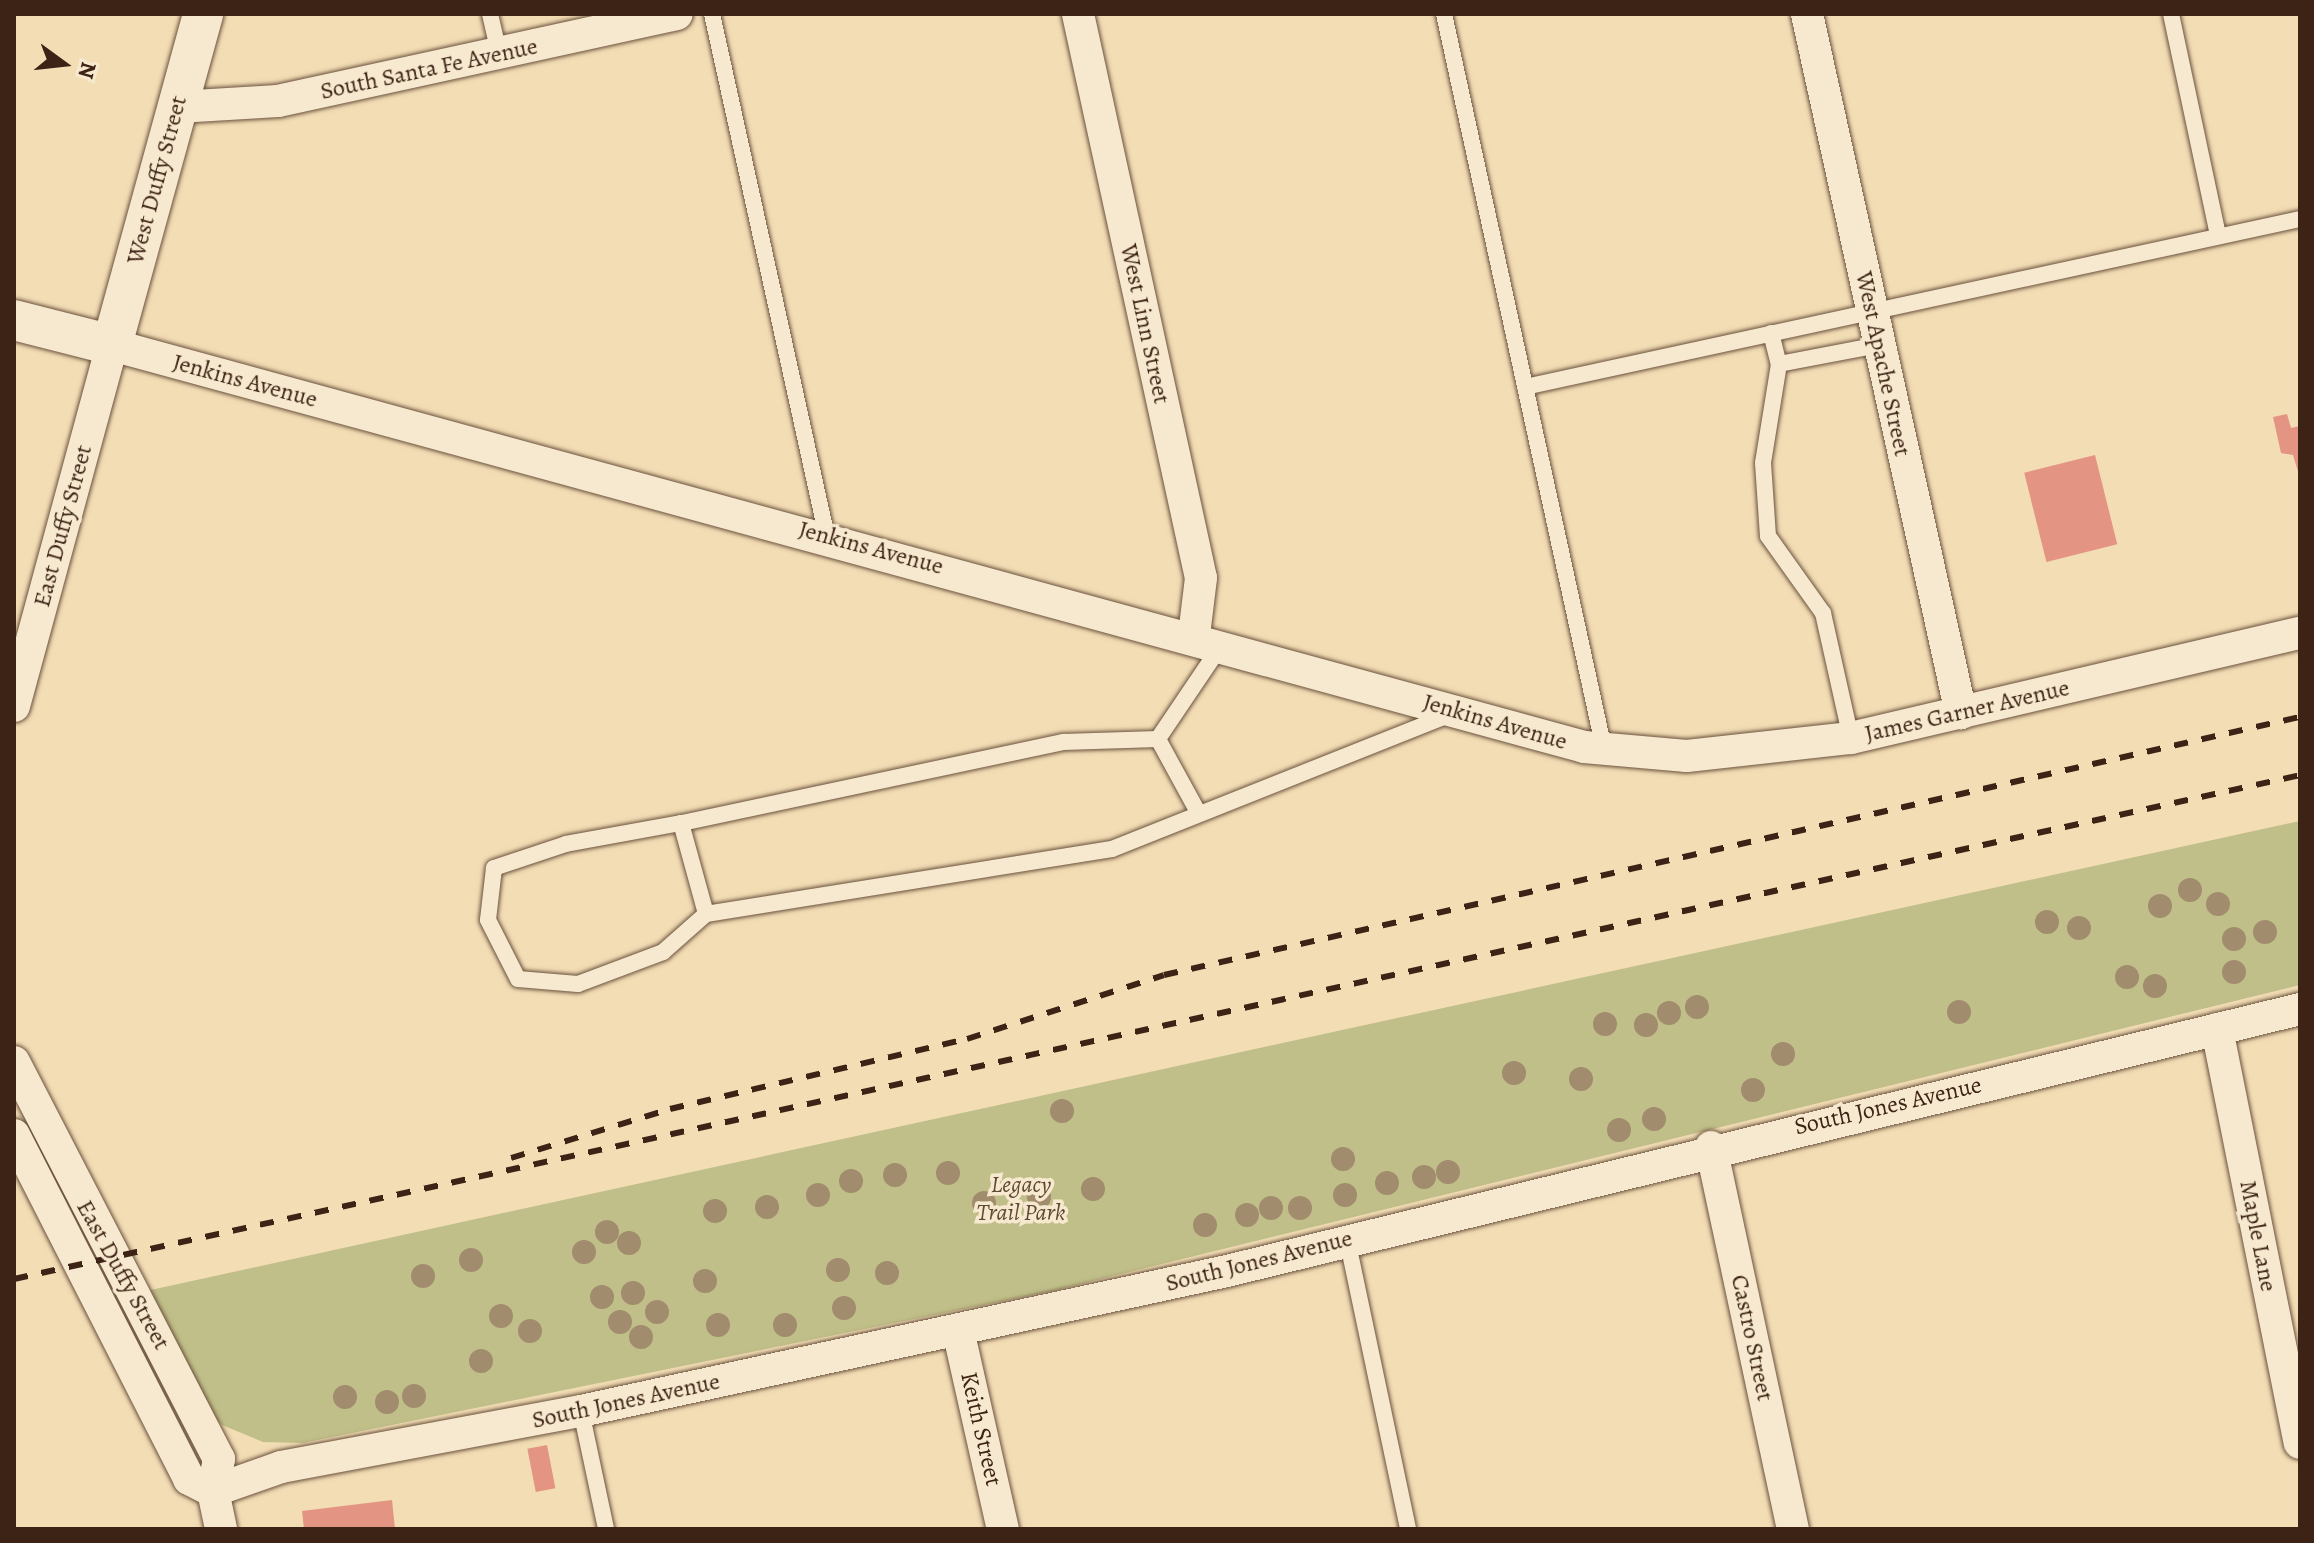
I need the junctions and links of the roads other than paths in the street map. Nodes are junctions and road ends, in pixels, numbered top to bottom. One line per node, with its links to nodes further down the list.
1 (203, 14): 10 (street, West Duffy Street)
2 (490, 14): 9 (lane)
3 (677, 14): 9 (street, South Santa Fe Avenue)
4 (712, 14): 20 (lane)
5 (1078, 14): 22 (street, West Linn Street)
6 (1444, 14): 19 (lane)
7 (1807, 14): 13 (street, West Apache Street)
8 (2171, 14): 12 (lane)
9 (499, 53): 10 (street, South Santa Fe Avenue)
10 (178, 107): 16 (street, West Duffy Street)
11 (2300, 219): 12 (lane)
12 (2218, 236): 13 (lane)
13 (1871, 312): 15 (lane); 17 (street, West Apache Street)
14 (14, 320): 16 (street)
15 (1771, 333): 18 (lane); 19 (lane)
16 (112, 345): 20 (street, Jenkins Avenue); 23 (street, East Duffy Street)
17 (1879, 345): 18 (lane); 25 (street, West Apache Street)
18 (1779, 364): 26 (lane)
19 (1525, 387): 28 (lane)
20 (827, 537): 22 (street, Jenkins Avenue)
21 (2300, 633): 25 (street, James Garner Avenue)
22 (1208, 639): 24 (street, Jenkins Avenue); 27 (lane)
23 (17, 687)
24 (1457, 711): 28 (street, Jenkins Avenue); 29 (lane)
25 (1961, 713): 26 (street, James Garner Avenue)
26 (1851, 738): 28 (street, James Garner Avenue)
27 (1158, 739): 29 (lane); 30 (lane)
28 (1617, 750)
29 (1199, 814): 31 (lane)
30 (681, 823): 31 (lane); 31 (lane)
31 (706, 914)
32 (2300, 1009): 33 (street, South Jones Avenue)
33 (2217, 1029): 36 (street, South Jones Avenue); 40 (street, Maple Lane)
34 (14, 1062): 41 (street, East Duffy Street)
35 (14, 1135): 41 (street, East Duffy Street)
36 (1711, 1147): 37 (street, South Jones Avenue); 46 (street, Castro Street)
37 (1347, 1239): 38 (street, South Jones Avenue); 45 (lane)
38 (958, 1330): 39 (street, South Jones Avenue); 44 (street, Keith Street)
39 (581, 1411): 41 (street, South Jones Avenue); 43 (lane)
40 (2300, 1443)
41 (213, 1491): 42 (street, East Duffy Street)
42 (221, 1529)
43 (606, 1529)
44 (1003, 1529)
45 (1408, 1529)
46 (1793, 1529)

